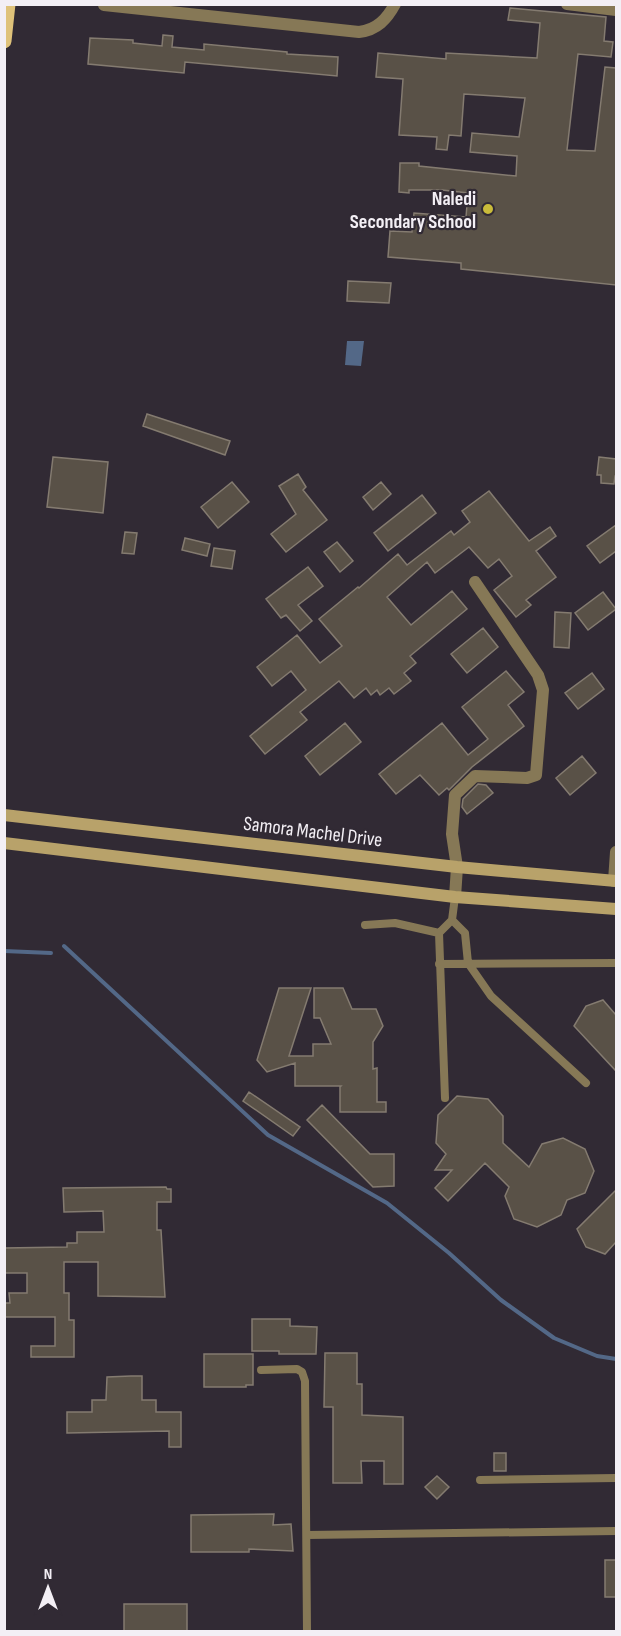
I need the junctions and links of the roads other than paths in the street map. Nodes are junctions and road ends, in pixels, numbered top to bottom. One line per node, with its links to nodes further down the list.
1 (8, 4): 6 (main road)
2 (395, 4): 4 (street)
3 (567, 4): 5 (street)
4 (104, 5)
5 (616, 10)
6 (4, 41)
7 (475, 582): 11 (street)
8 (4, 815): 11 (main road, Samora Machel Drive)
9 (4, 843): 13 (main road)
10 (616, 852): 12 (street)
11 (457, 867): 12 (main road, Samora Machel Drive); 13 (street)
12 (615, 881)
13 (455, 897): 14 (main road); 15 (lane)
14 (616, 909)
15 (452, 920): 17 (lane); 18 (lane)
16 (365, 925): 17 (lane)
17 (439, 933): 20 (lane)
18 (468, 963): 19 (lane); 20 (lane); 21 (lane)
19 (616, 963)
20 (439, 964): 22 (lane)
21 (586, 1083)
22 (446, 1098)
23 (261, 1370): 27 (lane)
24 (616, 1478): 25 (lane)
25 (480, 1480)
26 (616, 1531): 27 (lane)
27 (307, 1535): 28 (lane)
28 (308, 1632)

